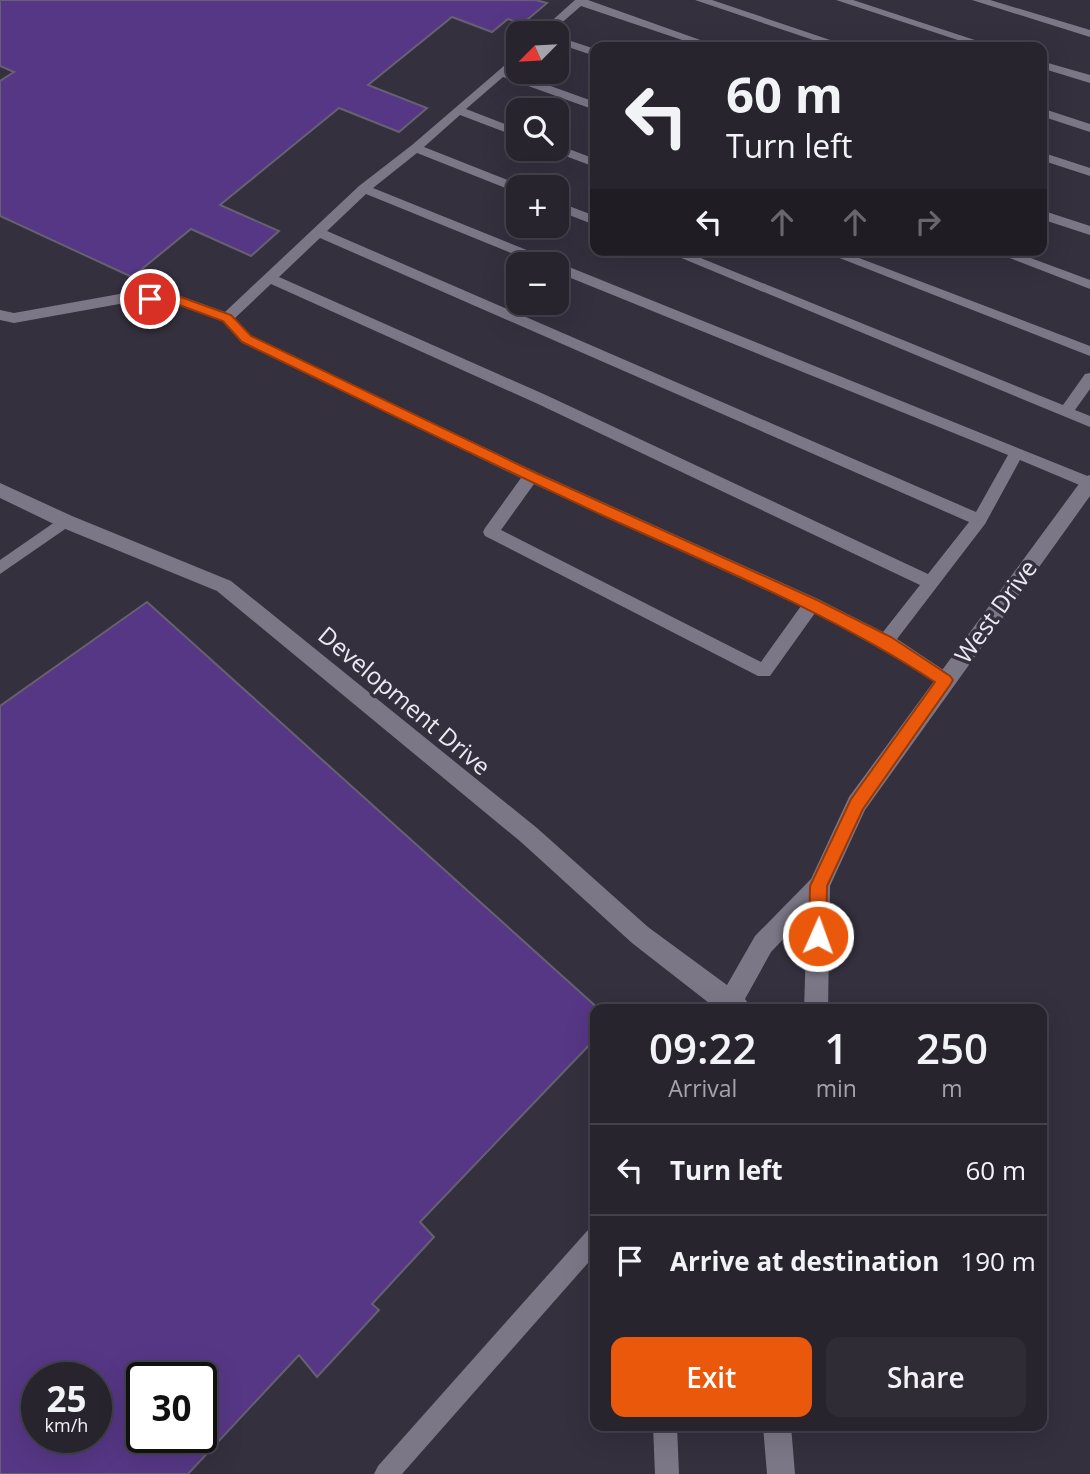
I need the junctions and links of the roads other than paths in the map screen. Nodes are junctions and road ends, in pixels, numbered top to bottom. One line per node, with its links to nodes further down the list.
1 (701, 0): 8 (lane)
2 (842, 0): 9 (lane)
3 (978, 0): 6 (lane)
4 (581, 1): 5 (lane); 7 (lane)
5 (558, 21)
6 (1090, 34)
7 (700, 42)
8 (830, 42)
9 (974, 42)
10 (569, 43): 11 (lane)
11 (590, 50)
12 (1047, 66): 15 (lane)
13 (506, 68): 14 (lane)
14 (501, 72): 16 (lane); 17 (lane)
15 (1090, 79)
16 (590, 104)
17 (457, 110): 19 (lane); 21 (lane)
18 (1047, 113): 20 (lane)
19 (506, 128)
20 (1090, 128)
21 (416, 148): 26 (lane); 27 (lane)
22 (569, 153): 24 (lane)
23 (1047, 158): 25 (lane)
24 (590, 161)
25 (1090, 172)
26 (506, 184)
27 (364, 189): 32 (lane); 33 (lane)
28 (569, 210): 30 (lane)
29 (1047, 216): 31 (lane)
30 (590, 219)
31 (1090, 231)
32 (318, 232): 38 (lane); 50 (lane)
33 (520, 252)
34 (683, 256): 44 (lane)
35 (841, 256): 42 (lane)
36 (1011, 256): 39 (lane)
37 (569, 272): 46 (lane)
38 (271, 279): 41 (lane); 53 (lane)
39 (1090, 285)
40 (0, 315): 41 (lane)
41 (227, 318): 47 (lane)
42 (1090, 351)
43 (1090, 378): 44 (lane)
44 (1066, 412): 45 (lane)
45 (1090, 422)
46 (1017, 453): 48 (lane); 50 (lane)
47 (531, 476): 54 (lane); 54 (lane)
48 (1089, 483): 56 (street, West Drive)
49 (0, 491): 51 (street, Development Drive)
50 (979, 520): 53 (lane)
51 (65, 521): 52 (lane); 58 (street, Development Drive)
52 (0, 568)
53 (931, 583): 55 (lane)
54 (812, 604): 55 (lane)
55 (886, 641): 56 (lane)
56 (945, 680): 57 (street, West Drive)
57 (819, 886): 59 (street, West Drive); 60 (street, West Drive)
58 (730, 1004)
59 (735, 1004)
60 (816, 1004)
61 (590, 1245): 64 (lane)
62 (665, 1431): 65 (lane)
63 (777, 1431): 66 (street)
64 (386, 1474)
65 (667, 1474)
66 (781, 1474)

